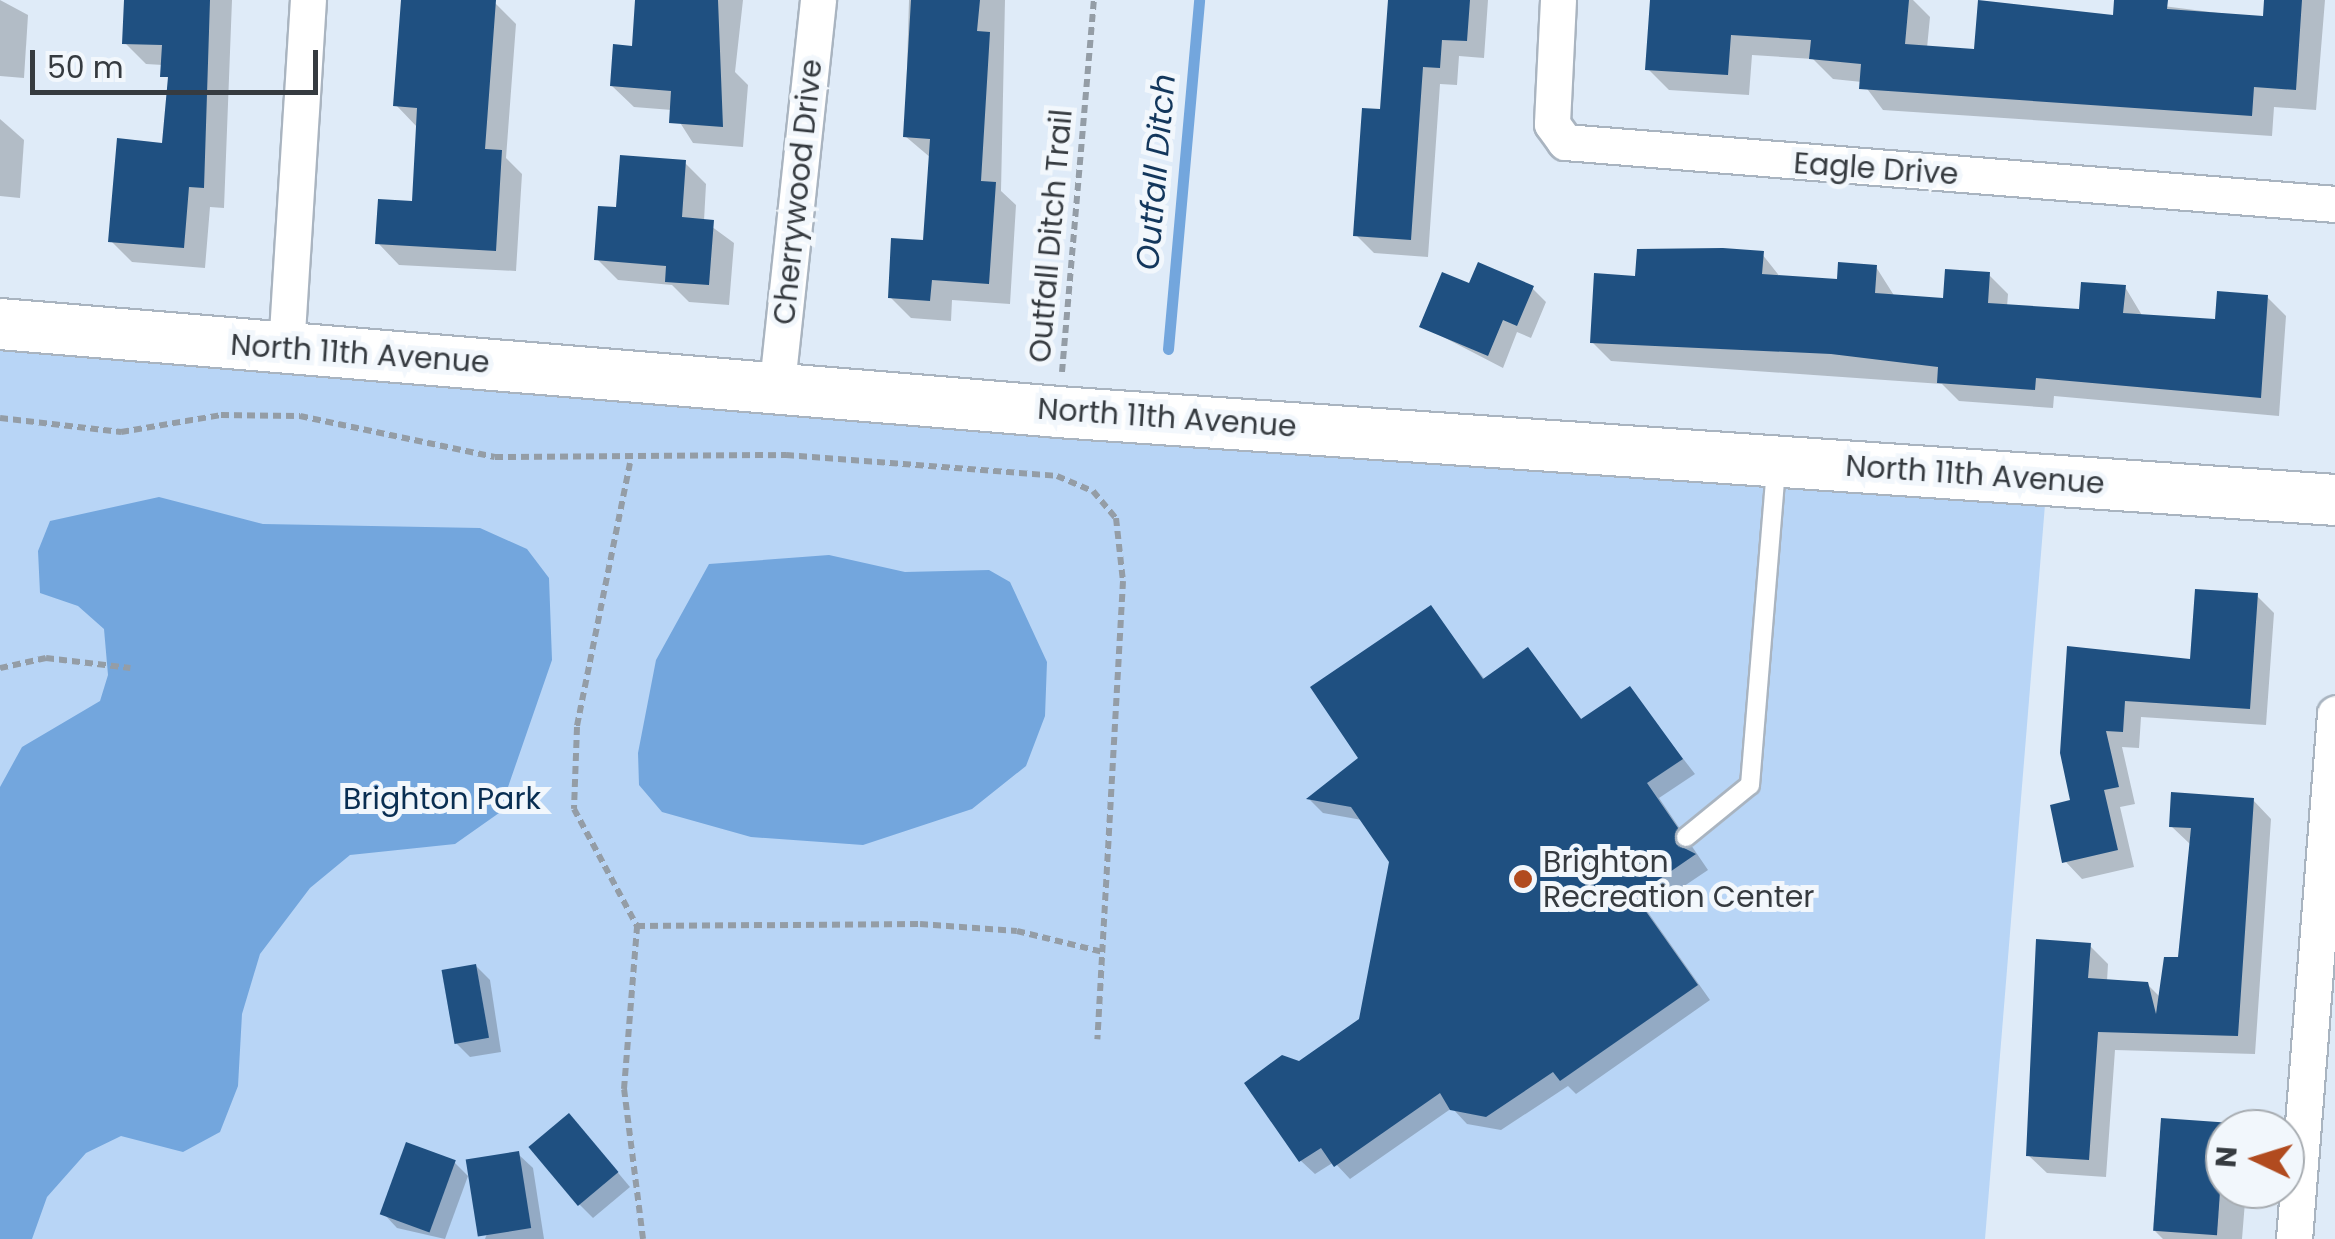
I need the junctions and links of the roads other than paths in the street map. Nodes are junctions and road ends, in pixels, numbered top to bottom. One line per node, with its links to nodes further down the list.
1 (308, 0): 6 (street)
2 (818, 0): 7 (street, Cherrywood Drive)
3 (1558, 0): 4 (street, Eagle Drive)
4 (2335, 204)
5 (0, 324): 6 (street, North 11th Avenue)
6 (286, 349): 7 (street, North 11th Avenue)
7 (777, 384): 8 (street, North 11th Avenue)
8 (1776, 461): 9 (street, North 11th Avenue); 11 (lane)
9 (2335, 500)
10 (2335, 714): 12 (street)
11 (1686, 837)
12 (2294, 1239)

